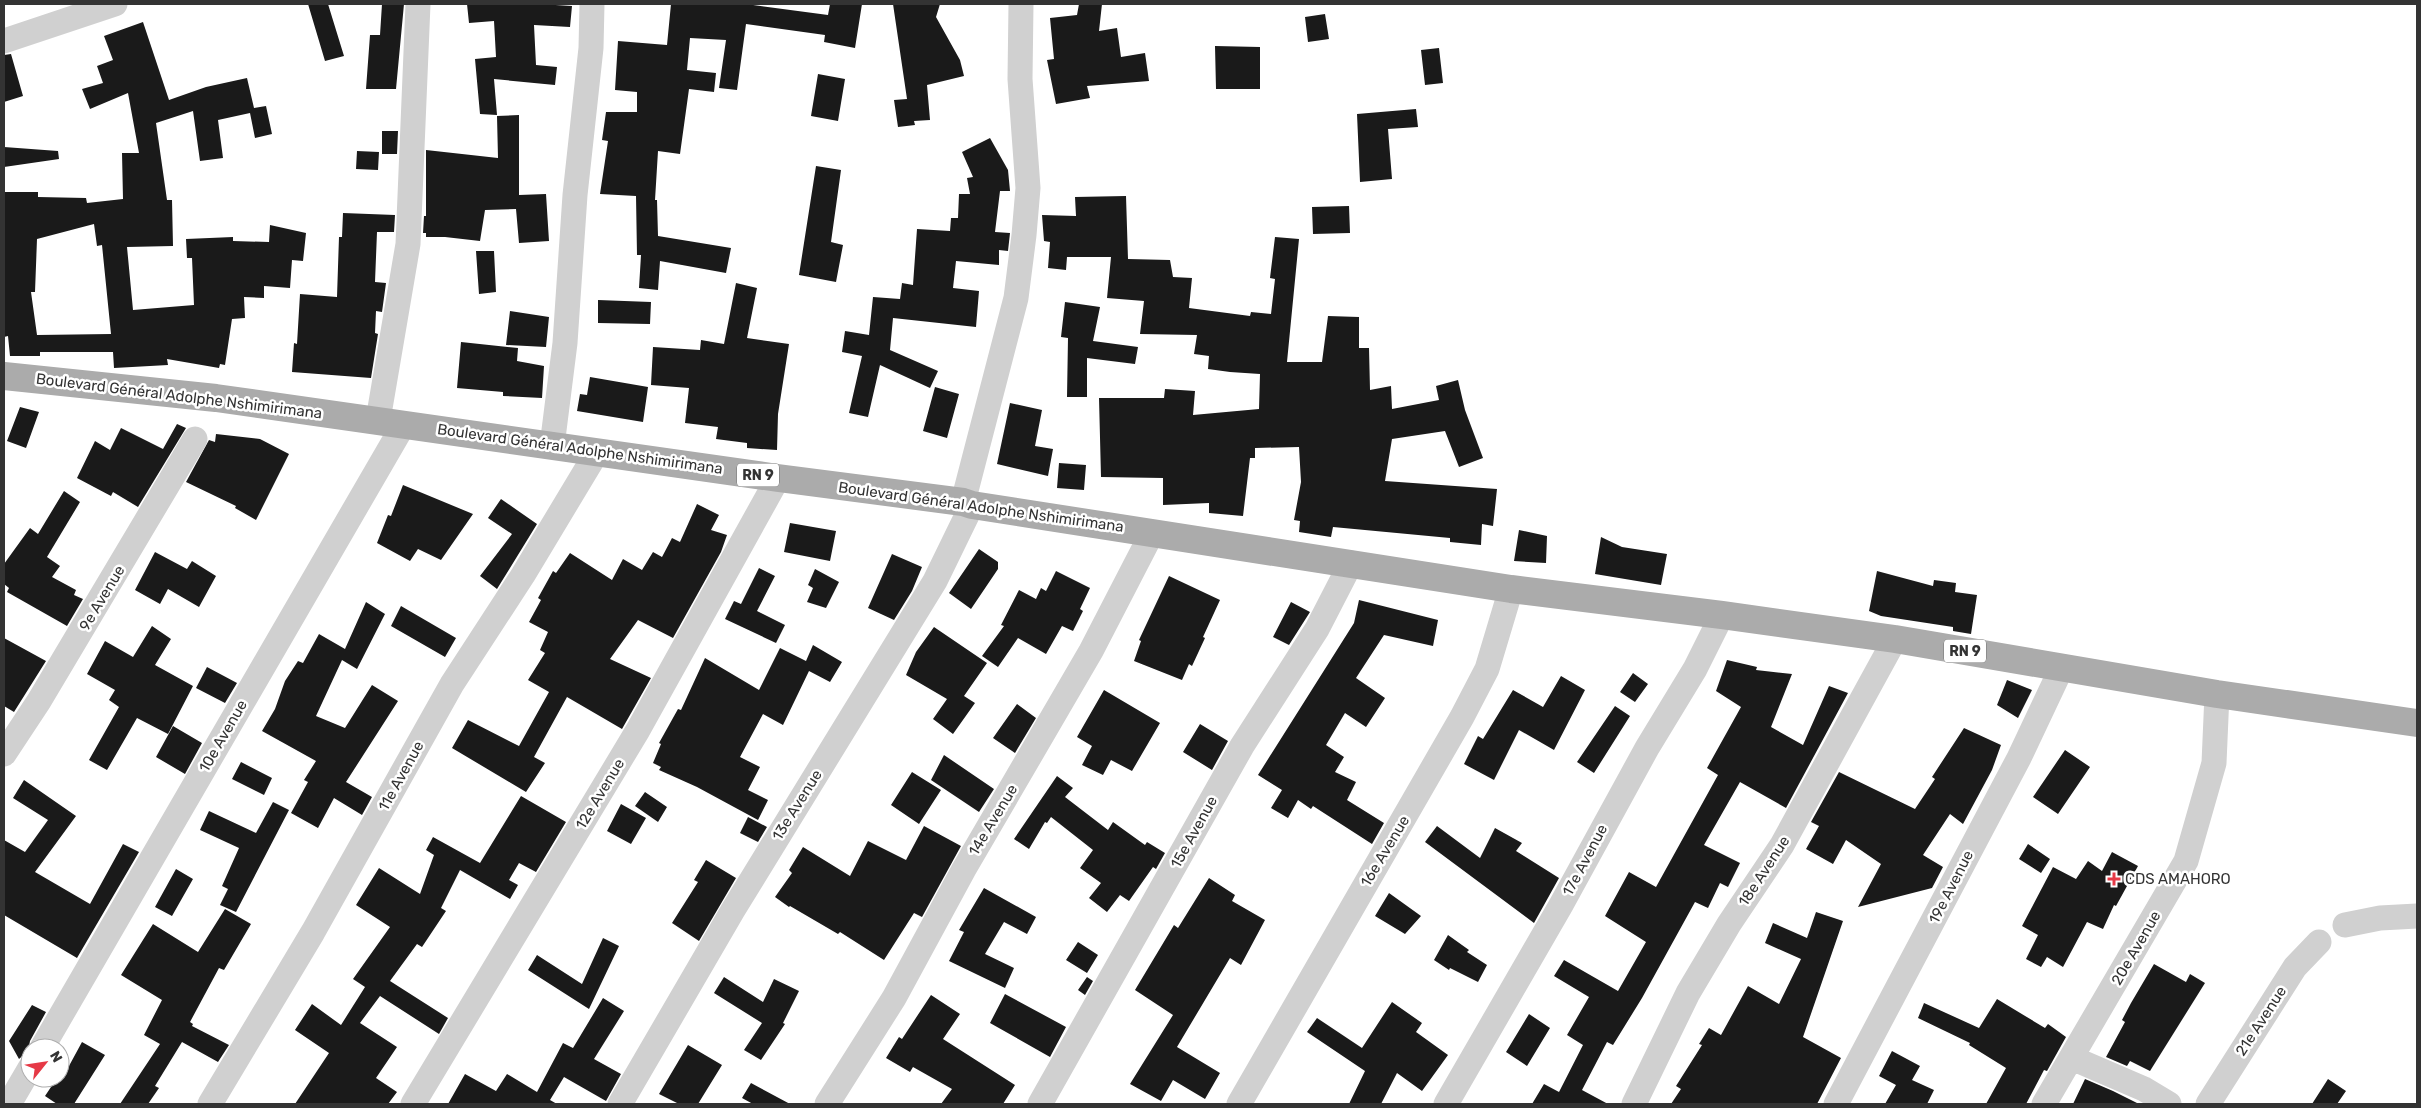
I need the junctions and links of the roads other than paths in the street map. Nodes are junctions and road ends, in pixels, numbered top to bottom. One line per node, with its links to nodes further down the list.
1 (115, 4): 5 (street)
2 (418, 4): 7 (street)
3 (592, 4): 10 (street)
4 (1021, 4): 13 (street, 13e Avenue)
5 (4, 41)
6 (6, 381): 7 (main road, Boulevard Général Adolphe Nshimirimana / RN 9)
7 (378, 420): 8 (main road, Boulevard Général Adolphe Nshimirimana / RN 9)
8 (404, 424): 10 (main road, Boulevard Général Adolphe Nshimirimana / RN 9); 26 (street, 10e Avenue)
9 (195, 439): 22 (street, 9e Avenue)
10 (552, 446): 11 (main road, Boulevard Général Adolphe Nshimirimana / RN 9)
11 (597, 452): 12 (main road, Boulevard Général Adolphe Nshimirimana / RN 9); 30 (street, 11e Avenue)
12 (778, 478): 13 (main road, Boulevard Général Adolphe Nshimirimana / RN 9); 31 (street, 12e Avenue)
13 (968, 503): 14 (main road, Boulevard Général Adolphe Nshimirimana / RN 9); 32 (street, 13e Avenue)
14 (1152, 533): 15 (main road, Boulevard Général Adolphe Nshimirimana / RN 9); 33 (street, 14e Avenue)
15 (1351, 562): 16 (main road, Boulevard Général Adolphe Nshimirimana / RN 9); 34 (street, 15e Avenue)
16 (1511, 589): 17 (main road, RN 9); 35 (street, 16e Avenue)
17 (1722, 615): 18 (main road, RN 9); 36 (street, 17e Avenue)
18 (1895, 639): 19 (main road, RN 9); 37 (street, 18e Avenue)
19 (2062, 667): 20 (main road, RN 9); 38 (street, 19e Avenue)
20 (2217, 694): 21 (main road, RN 9); 27 (street, 20e Avenue)
21 (2417, 723)
22 (4, 754)
23 (2417, 916): 24 (street)
24 (2345, 925)
25 (2319, 942): 41 (street, 21e Avenue)
26 (48, 1038)
27 (2072, 1058): 39 (street, 20e Avenue); 40 (street)
28 (20, 1085): 29 (street)
29 (9, 1104)
30 (210, 1104)
31 (413, 1104)
32 (620, 1104)
33 (827, 1104)
34 (1040, 1104)
35 (1239, 1104)
36 (1446, 1104)
37 (1634, 1104)
38 (1836, 1104)
39 (2044, 1104)
40 (2169, 1104)
41 (2208, 1104)

